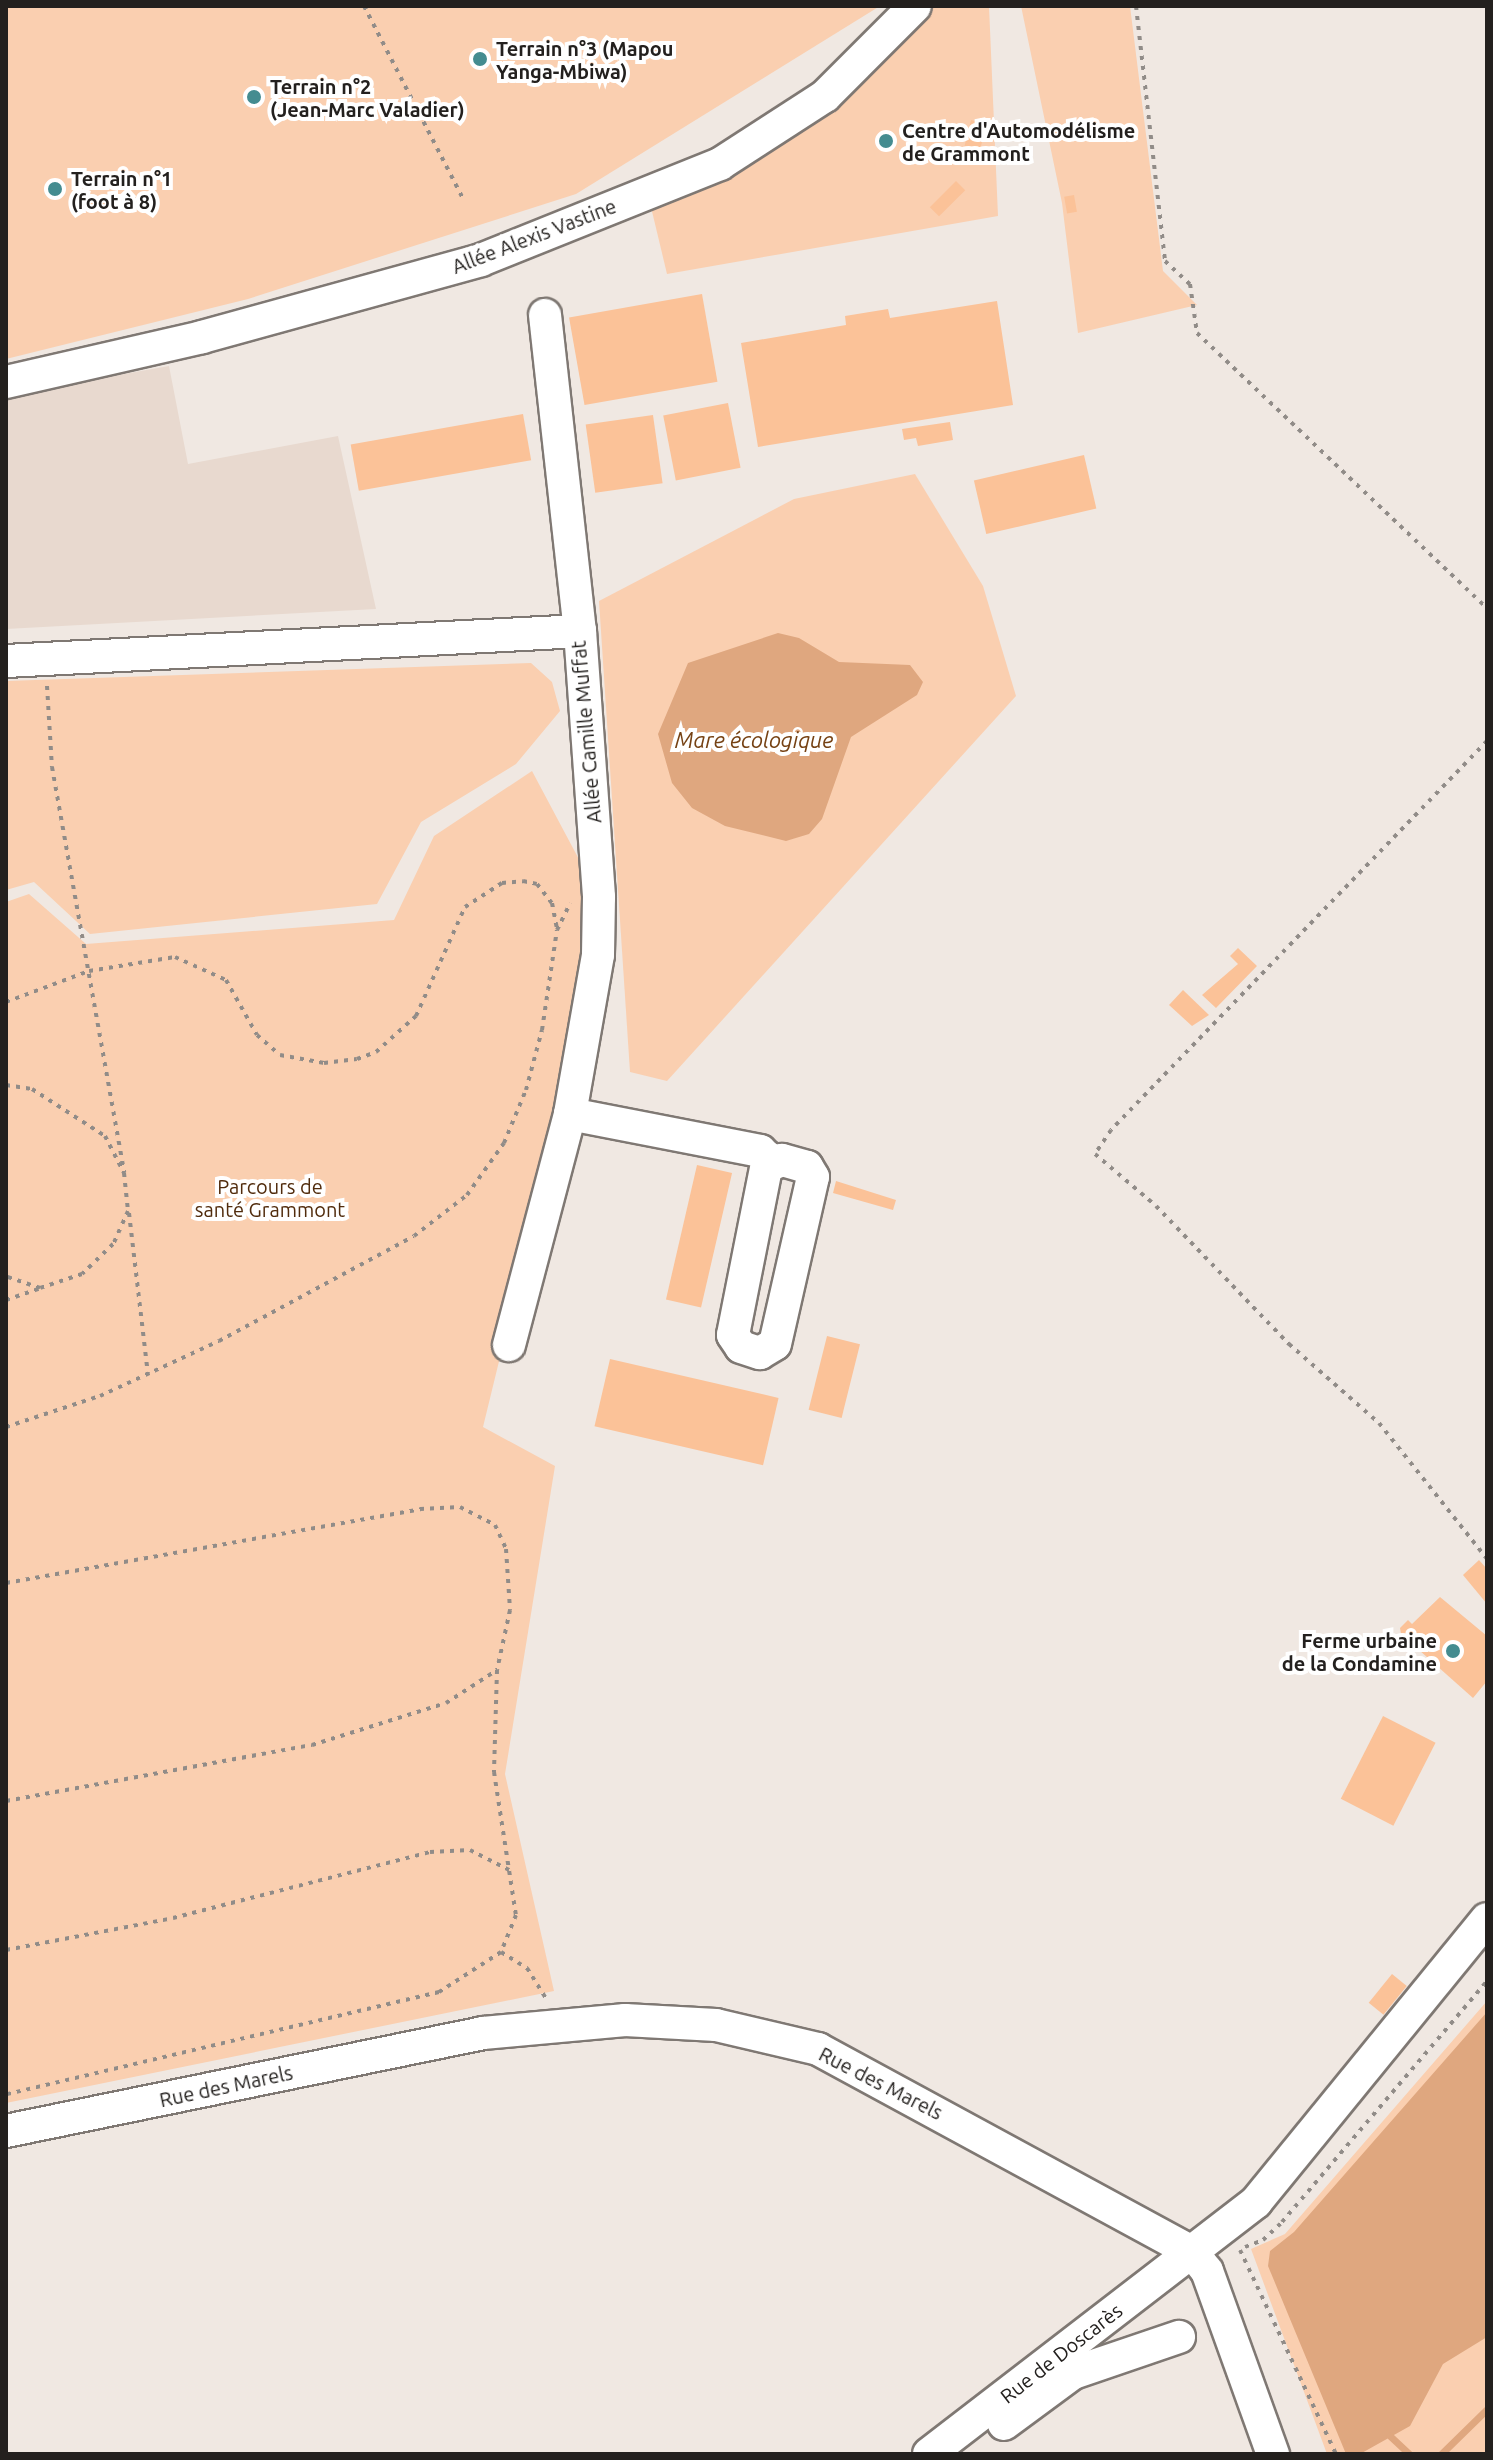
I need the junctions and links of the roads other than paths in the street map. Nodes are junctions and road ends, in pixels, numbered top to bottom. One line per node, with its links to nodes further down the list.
1 (915, 6): 3 (street, Allée Alexis Vastine)
2 (545, 315): 4 (street)
3 (6, 382)
4 (580, 631): 5 (street, Allée Camille Muffat); 6 (street, Allée Camille Muffat)
5 (6, 661)
6 (570, 1114): 7 (street); 8 (street, Allée Camille Muffat)
7 (770, 1165): 7 (street)
8 (509, 1345)
9 (1487, 1919): 11 (street)
10 (6, 2131): 11 (street, Rue des Marels)
11 (1192, 2252): 13 (street, Rue de Doscarès); 15 (street)
12 (1179, 2337): 14 (street)
13 (929, 2454)
14 (963, 2454)
15 (1273, 2454)

